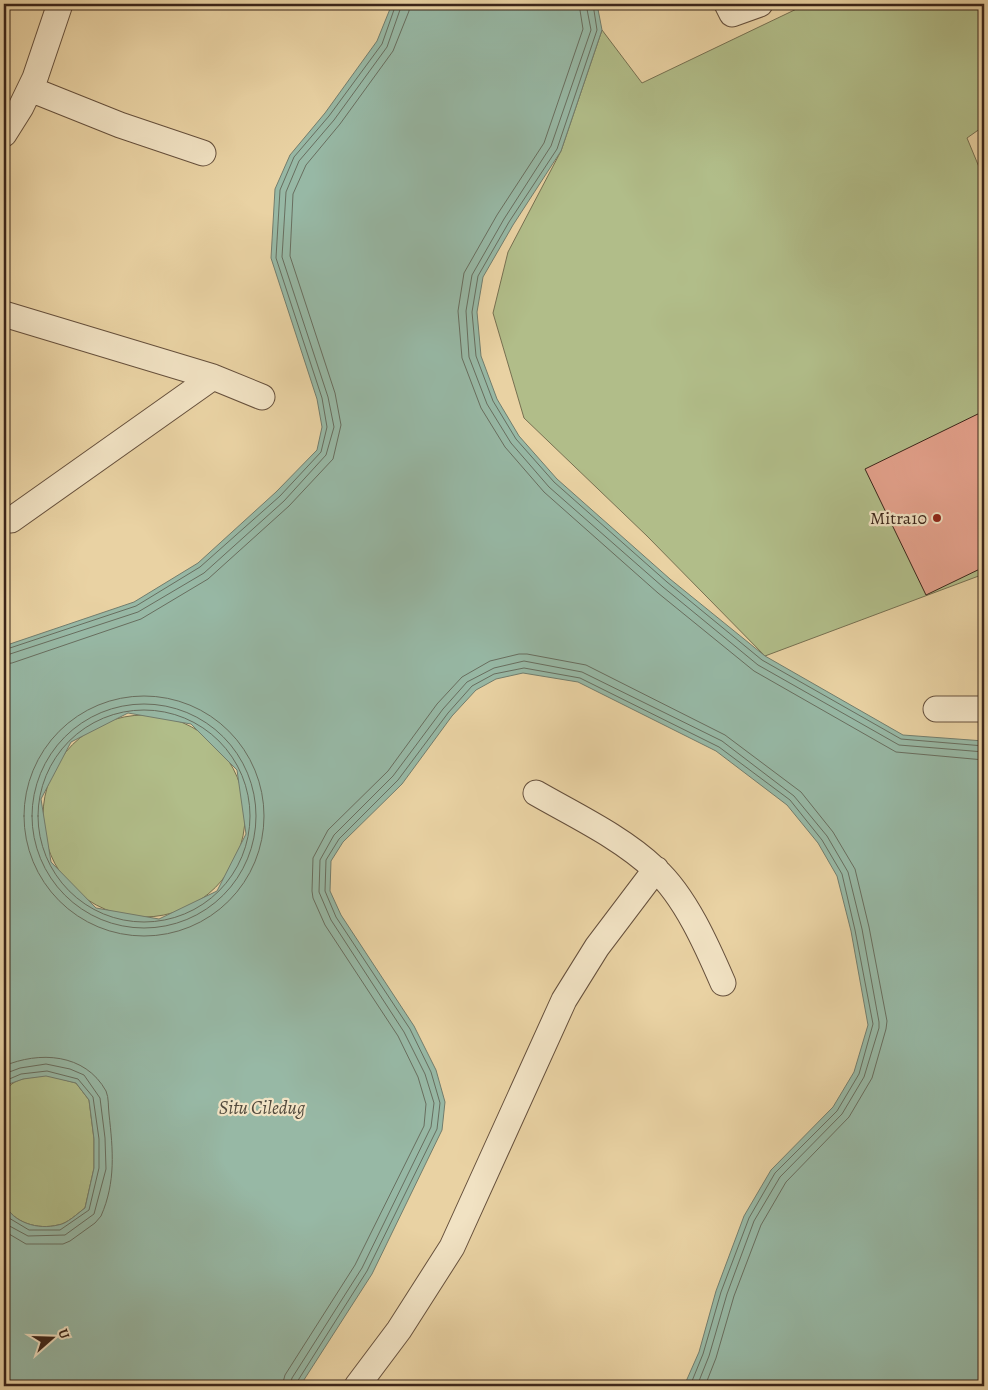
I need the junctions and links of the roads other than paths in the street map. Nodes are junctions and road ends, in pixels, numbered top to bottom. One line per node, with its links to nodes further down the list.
1 (60, 4): 4 (street)
2 (727, 4): 3 (street)
3 (760, 4)
4 (30, 89): 5 (street); 6 (street)
5 (4, 134)
6 (204, 153)
7 (4, 314): 8 (street)
8 (213, 376): 9 (street); 10 (street)
9 (262, 397)
10 (11, 520)
11 (936, 709): 12 (street)
12 (984, 709)
13 (536, 793): 14 (street)
14 (656, 869): 15 (street); 16 (street)
15 (724, 982)
16 (357, 1386)

